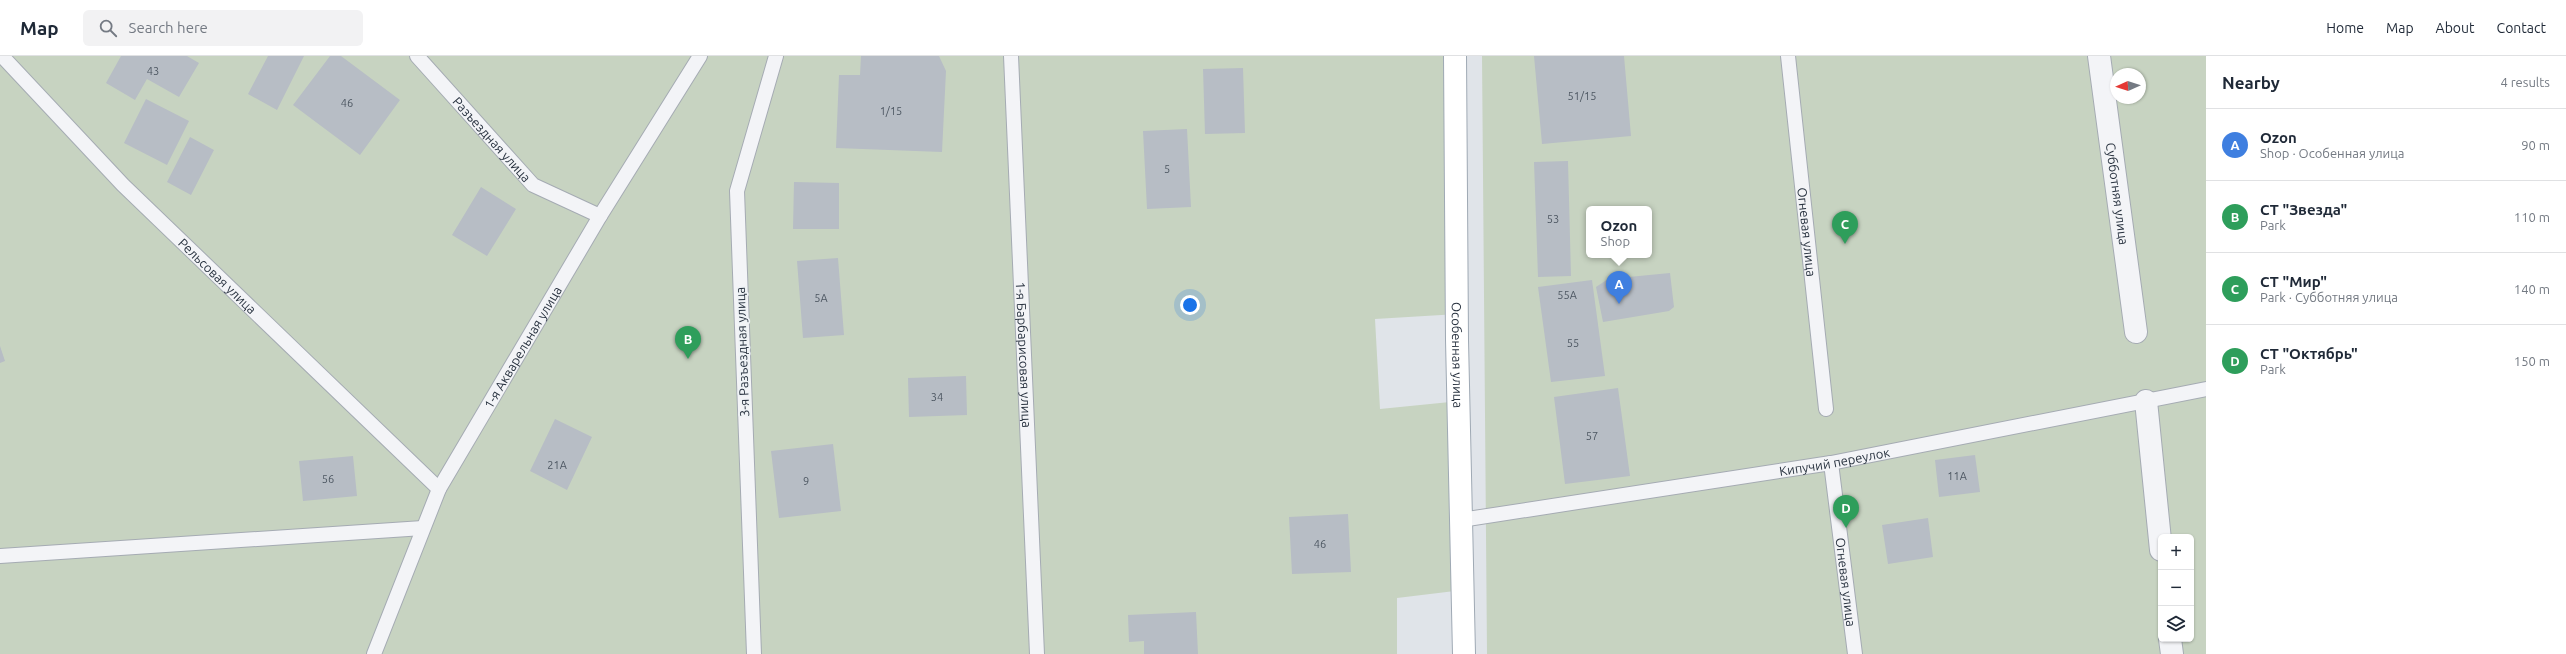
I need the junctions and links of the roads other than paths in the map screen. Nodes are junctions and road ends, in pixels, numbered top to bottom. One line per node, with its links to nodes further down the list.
1 (2, 56): 15 (lane, Рельсовая улица)
2 (417, 56): 9 (lane, Разъездная улица)
3 (700, 56): 9 (lane, 1-я Акварельная улица)
4 (776, 56): 22 (lane, 3-я Разъездная улица)
5 (1011, 56): 23 (lane, 1-я Барбарисовая улица)
6 (1455, 56): 16 (main road, Особенная улица)
7 (1788, 56): 13 (lane, Огневая улица)
8 (2099, 56): 10 (street, Субботняя улица)
9 (600, 216): 15 (lane, 1-я Акварельная улица)
10 (2136, 332)
11 (2206, 389): 12 (lane, Кипучий переулок)
12 (2146, 401): 14 (lane, Кипучий переулок); 18 (street)
13 (1826, 409)
14 (1831, 462): 16 (lane, Кипучий переулок); 25 (lane, Огневая улица)
15 (439, 489): 17 (lane, 1-я Акварельная улица)
16 (1461, 520): 24 (main road, Особенная улица)
17 (423, 528): 19 (lane); 21 (lane, 1-я Акварельная улица)
18 (2159, 534)
19 (0, 556)
20 (2170, 642): 26 (street)
21 (374, 654)
22 (754, 654)
23 (1037, 654)
24 (1464, 654)
25 (1855, 654)
26 (2172, 654)

